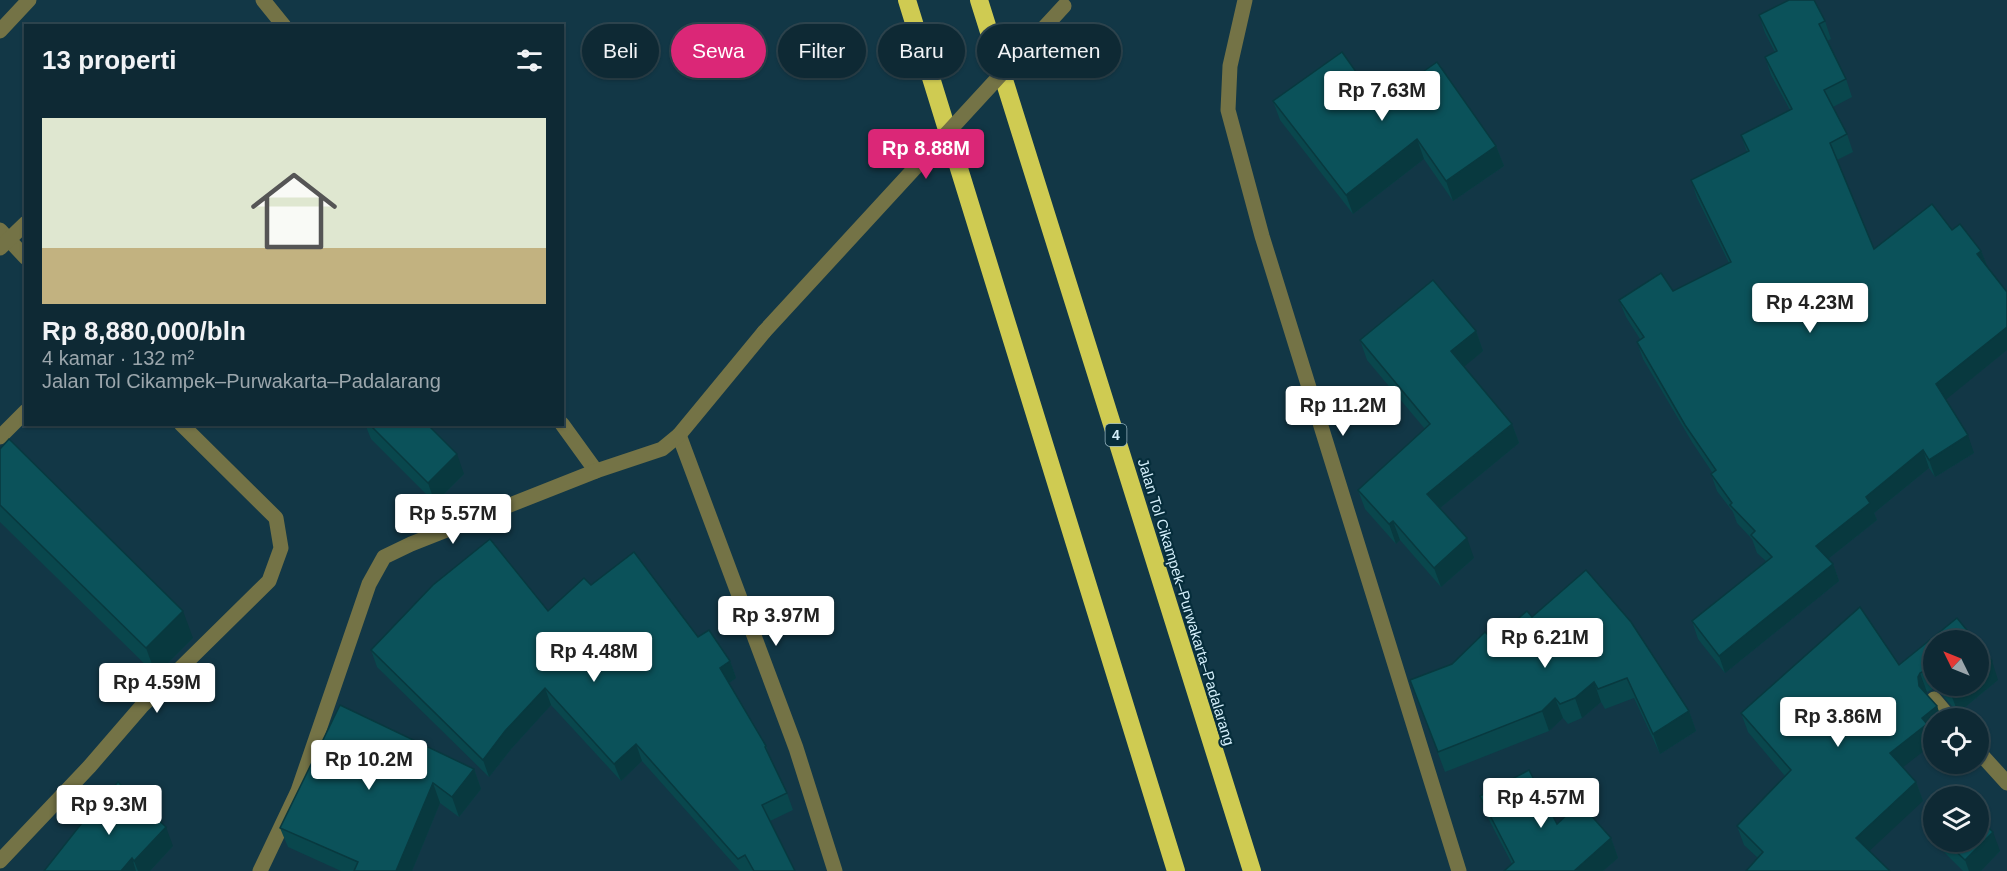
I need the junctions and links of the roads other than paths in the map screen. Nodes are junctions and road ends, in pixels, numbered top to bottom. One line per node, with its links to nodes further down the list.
1 (29, 0): 8 (street)
2 (263, 0): 7 (street)
3 (907, 0): 25 (highway)
4 (978, 0): 26 (highway, Jalan Tol Cikampek–Purwakarta–Padalarang / 4)
5 (1245, 0): 27 (street)
6 (1066, 3): 15 (street, bridge)
7 (282, 24)
8 (0, 31)
9 (24, 224): 10 (street)
10 (3, 239): 11 (street)
11 (24, 256)
12 (24, 413): 16 (street)
13 (183, 426): 22 (street)
14 (563, 426): 17 (street)
15 (679, 435): 17 (street); 24 (street)
16 (0, 437)
17 (596, 471): 23 (street)
18 (1934, 699): 19 (street)
19 (1942, 708)
20 (1989, 763): 21 (street)
21 (2007, 783)
22 (0, 861)
23 (260, 871)
24 (835, 871)
25 (1176, 871)
26 (1252, 871)
27 (1459, 871)

